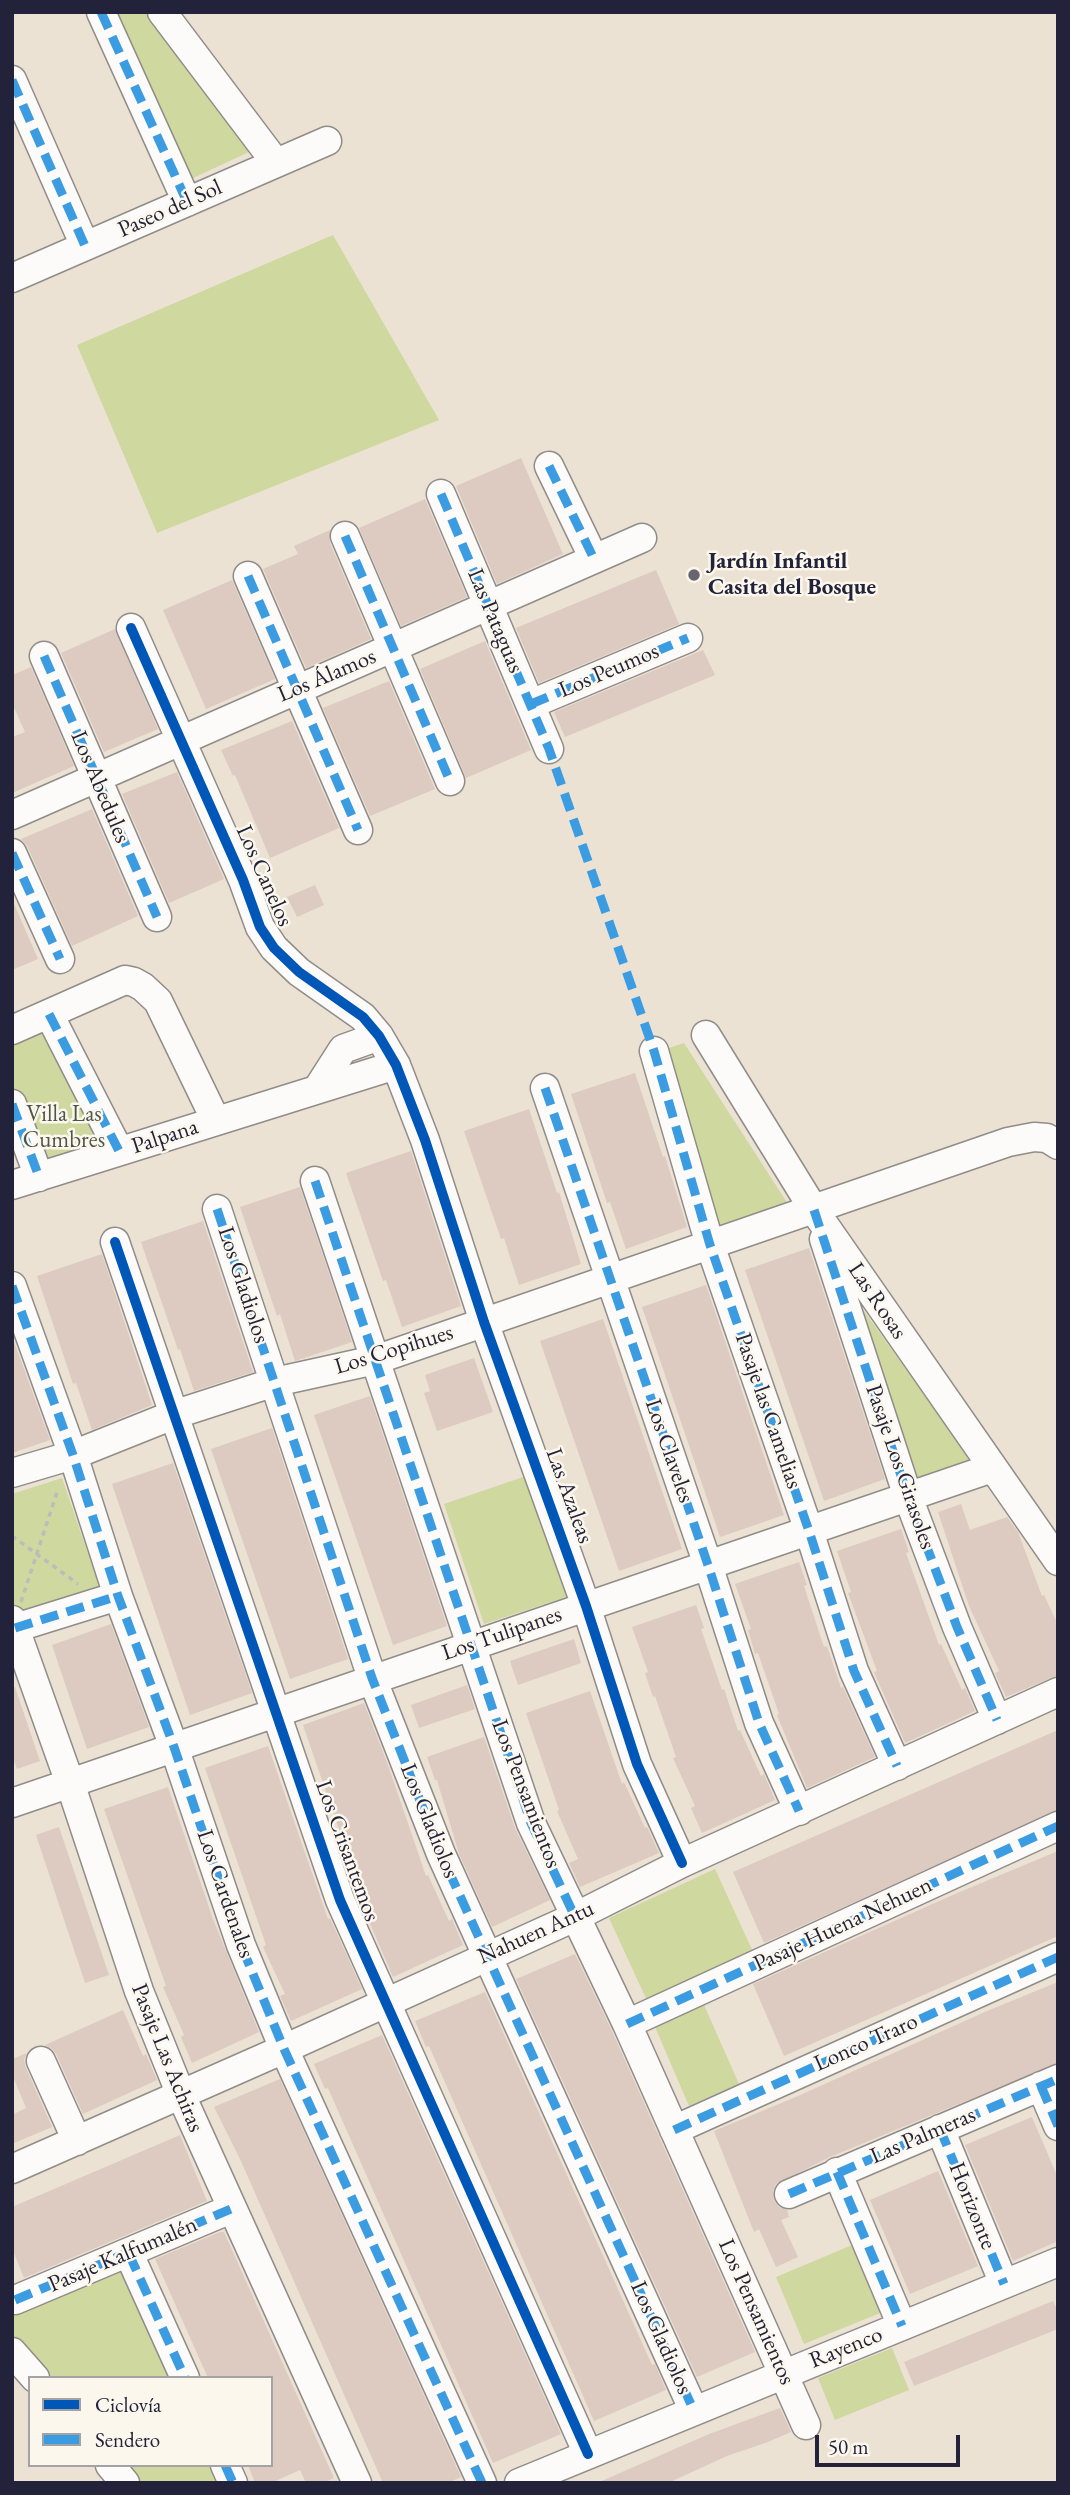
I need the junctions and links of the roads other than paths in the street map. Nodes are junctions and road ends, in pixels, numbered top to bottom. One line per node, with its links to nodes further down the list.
1 (101, 12): 6 (street)
2 (162, 12): 5 (street)
3 (12, 80): 7 (street)
4 (327, 141): 5 (street, Paseo del Sol)
5 (276, 163): 6 (street, Paseo del Sol)
6 (187, 202): 7 (street, Paseo del Sol)
7 (85, 246): 8 (street, Paseo del Sol)
8 (12, 278)
9 (549, 466): 13 (street)
10 (441, 494): 15 (street, Las Pataguas)
11 (345, 536): 18 (street)
12 (642, 538): 13 (street, Los Álamos)
13 (594, 559): 15 (street, Los Álamos)
14 (248, 576): 20 (street)
15 (489, 606): 18 (street, Los Álamos); 21 (street, Las Pataguas)
16 (131, 628): 22 (street, Los Canelos)
17 (688, 638): 21 (street, Los Peumos)
18 (393, 648): 20 (street, Los Álamos); 25 (street)
19 (44, 656): 24 (street, Los Abedules)
20 (297, 689): 22 (street, Los Álamos); 27 (street)
21 (531, 704): 23 (street, Las Pataguas)
22 (181, 740): 24 (street, Los Álamos); 34 (street, Los Canelos)
23 (549, 748)
24 (97, 778): 26 (street, Los Álamos); 29 (street, Los Abedules)
25 (450, 781)
26 (12, 816)
27 (358, 830)
28 (12, 853): 30 (street)
29 (157, 917)
30 (60, 959)
31 (49, 1014): 32 (street); 40 (street); 43 (street)
32 (12, 1030)
33 (706, 1035): 48 (street, Las Rosas)
34 (379, 1036): 36 (street, Los Canelos); 37 (street)
35 (653, 1051): 50 (street, Pasaje las Camelias)
36 (396, 1065): 37 (street, Palpana); 41 (street, Los Canelos)
37 (318, 1088): 40 (street, Palpana)
38 (545, 1088): 51 (street, Los Claveles)
39 (12, 1104): 44 (street)
40 (216, 1121): 43 (street, Palpana)
41 (425, 1140): 53 (street, Las Azaleas)
42 (1058, 1145): 48 (street, Los Copihues)
43 (119, 1152): 44 (street, Palpana)
44 (39, 1177): 46 (street, Palpana)
45 (315, 1181): 54 (street, Los Pensamientos)
46 (12, 1185)
47 (217, 1209): 55 (street, Los Gladiolos)
48 (814, 1210): 50 (street, Los Copihues); 58 (street, Las Rosas); 60 (street, Pasaje Los Girasoles)
49 (115, 1242): 56 (street, Los Crisantemos)
50 (710, 1245): 51 (street, Los Copihues); 61 (street, Pasaje las Camelias)
51 (610, 1280): 53 (street, Los Copihues); 63 (street, Los Claveles)
52 (12, 1286): 57 (street, Los Cardenales)
53 (484, 1322): 54 (street, Los Copihues); 65 (street, Las Azaleas)
54 (375, 1360): 55 (street, Los Copihues); 67 (street, Los Pensamientos)
55 (275, 1382): 56 (street, Los Copihues); 68 (street, Los Gladiolos)
56 (173, 1415): 57 (street, Los Copihues); 70 (street, Los Crisantemos)
57 (73, 1455): 59 (street, Los Copihues); 64 (street, Los Cardenales)
58 (992, 1468): 60 (street, Los Tulipanes); 62 (street, Las Rosas)
59 (12, 1474)
60 (908, 1497): 61 (street, Los Tulipanes); 71 (street, Pasaje Los Girasoles)
61 (809, 1531): 63 (street, Los Tulipanes); 73 (street, Pasaje las Camelias)
62 (1058, 1561)
63 (708, 1565): 65 (street, Los Tulipanes); 76 (street, Los Claveles)
64 (118, 1596): 66 (street); 72 (street, Los Cardenales)
65 (586, 1606): 67 (street, Los Tulipanes); 78 (street, Las Azaleas)
66 (16, 1617): 74 (street, Pasaje Las Achiras)
67 (472, 1645): 68 (street, Los Tulipanes); 79 (street, Los Pensamientos)
68 (372, 1678): 70 (street, Los Tulipanes); 80 (street, Los Gladiolos)
69 (1058, 1692): 71 (street, Nahuen Antu)
70 (275, 1712): 72 (street, Los Tulipanes); 82 (street, Los Crisantemos)
71 (997, 1720): 73 (street, Nahuen Antu)
72 (174, 1746): 74 (street, Los Tulipanes); 84 (street, Los Cardenales)
73 (897, 1766): 76 (street, Nahuen Antu)
74 (70, 1783): 75 (street, Los Tulipanes); 87 (street, Pasaje Las Achiras)
75 (12, 1802)
76 (799, 1811): 78 (street, Nahuen Antu)
77 (1058, 1826): 83 (street, Pasaje Huena Nehuen)
78 (682, 1863): 79 (street, Nahuen Antu)
79 (575, 1916): 80 (street, Nahuen Antu); 83 (street, Los Pensamientos)
80 (487, 1955): 82 (street, Nahuen Antu); 105 (street, Los Gladiolos)
81 (1058, 1957): 90 (street, Lonco Traro)
82 (385, 2002): 84 (street, Nahuen Antu); 107 (street, Los Crisantemos)
83 (627, 2024): 90 (street, Los Pensamientos)
84 (284, 2049): 87 (street, Nahuen Antu); 113 (street, Los Cardenales)
85 (41, 2061): 91 (street)
86 (1049, 2082): 88 (street); 89 (street, Las Palmeras)
87 (181, 2095): 91 (street, Nahuen Antu); 95 (street, Pasaje Las Achiras)
88 (1058, 2126)
89 (940, 2129): 93 (street, Las Palmeras); 98 (street, Horizonte)
90 (674, 2130): 102 (street, Los Pensamientos)
91 (77, 2141): 92 (street, Nahuen Antu)
92 (12, 2169)
93 (837, 2172): 94 (street, Las Palmeras); 100 (street)
94 (789, 2194)
95 (231, 2209): 96 (street, Pasaje Kalfumalén); 112 (street, Pasaje Las Achiras)
96 (129, 2254): 99 (street, Pasaje Kalfumalén); 104 (street)
97 (1058, 2262): 98 (street, Rayenco)
98 (1004, 2284): 100 (street, Rayenco)
99 (15, 2300)
100 (902, 2326): 102 (street, Rayenco)
101 (12, 2352): 103 (street)
102 (784, 2374): 105 (street, Rayenco); 106 (street, Los Pensamientos)
103 (33, 2376)
104 (185, 2376)
105 (694, 2411): 107 (street, Rayenco)
106 (806, 2425)
107 (588, 2454): 114 (street, Rayenco)
108 (112, 2467): 110 (street)
109 (226, 2467): 111 (street)
110 (125, 2483)
111 (233, 2483)
112 (357, 2483)
113 (482, 2483)
114 (519, 2483)

